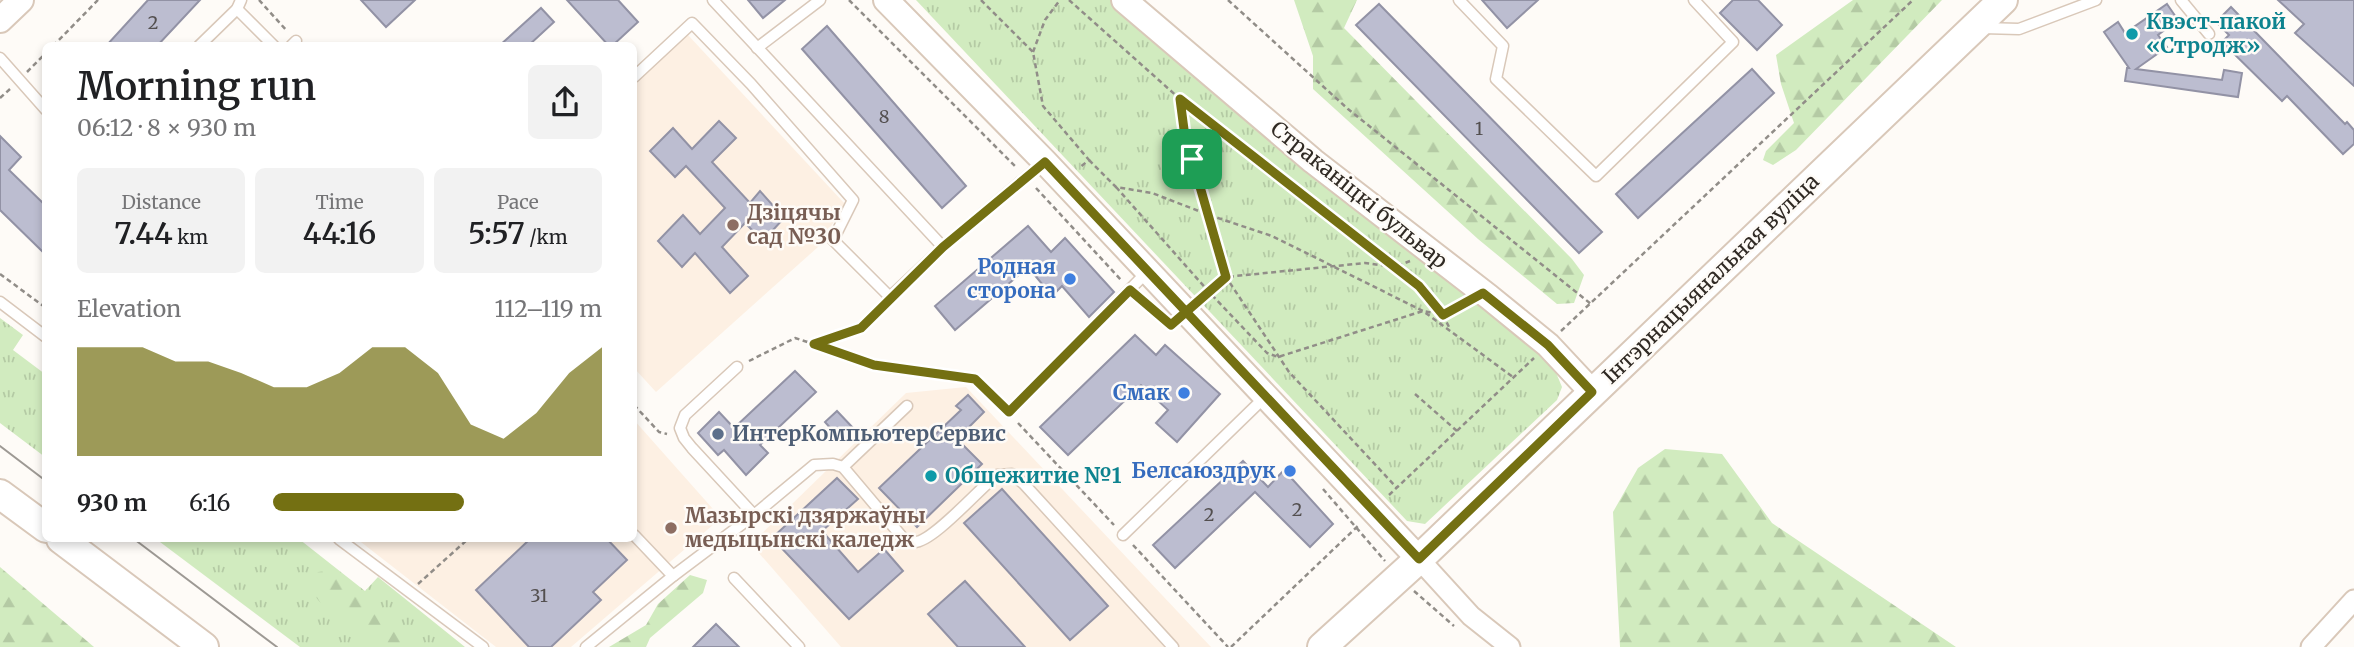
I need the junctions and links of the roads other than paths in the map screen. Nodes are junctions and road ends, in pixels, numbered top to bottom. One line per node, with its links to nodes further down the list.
1 (21, 0): 12 (street)
2 (713, 0): 17 (lane)
3 (820, 0): 17 (lane)
4 (886, 0): 21 (street)
5 (1124, 0): 27 (street, Страканіцкі бульвар)
6 (1459, 0): 7 (lane)
7 (1694, 0)
8 (2003, 0): 13 (main road, Інтэрнацыянальная вуліца)
9 (2096, 0): 13 (lane)
10 (2181, 0): 14 (lane)
11 (239, 5): 15 (lane); 16 (lane)
12 (0, 20)
13 (1973, 28): 27 (main road, Інтэрнацыянальная вуліца)
14 (2209, 34)
15 (203, 42)
16 (271, 42)
17 (757, 48): 22 (lane)
18 (0, 58): 20 (lane)
19 (637, 74): 22 (lane)
20 (42, 105)
21 (1035, 169): 22 (lane); 23 (street)
22 (943, 247)
23 (1149, 271): 28 (street); 30 (lane)
24 (0, 302): 25 (lane)
25 (42, 334)
26 (737, 367): 33 (lane)
27 (1592, 392): 39 (main road, Інтэрнацыянальная вуліца)
28 (1266, 395): 35 (lane); 39 (street)
29 (907, 406): 31 (lane)
30 (1009, 412)
31 (843, 467): 33 (lane); 47 (lane)
32 (0, 494): 34 (main road)
33 (754, 515): 40 (lane)
34 (42, 525)
35 (1123, 535)
36 (637, 538): 40 (lane)
37 (65, 542): 43 (main road)
38 (343, 542): 44 (lane)
39 (1419, 559): 48 (main road, Інтэрнацыянальная вуліца); 49 (street)
40 (673, 576): 45 (lane)
41 (734, 578): 46 (lane)
42 (2354, 600): 50 (street)
43 (204, 647)
44 (483, 647)
45 (586, 647)
46 (799, 647)
47 (1174, 647)
48 (1322, 647)
49 (1510, 647)
50 (2311, 647)

